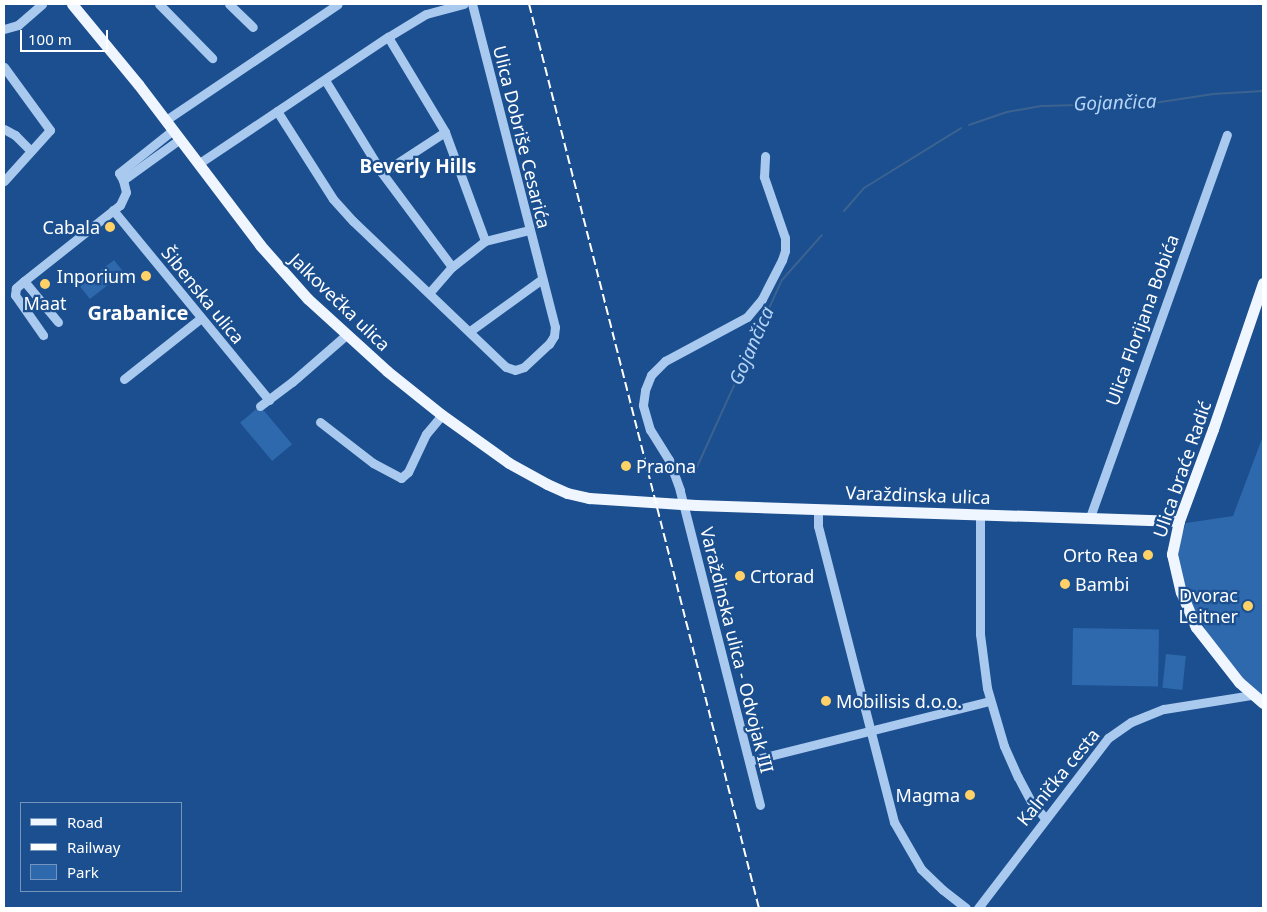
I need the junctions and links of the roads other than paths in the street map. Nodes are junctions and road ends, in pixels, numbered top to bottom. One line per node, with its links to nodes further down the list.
1 (37, 4): 11 (street)
2 (42, 4): 11 (street)
3 (66, 4): 10 (main road, Jalkovečka ulica)
4 (72, 4): 10 (main road, Jalkovečka ulica)
5 (159, 4): 15 (street)
6 (229, 4): 12 (street)
7 (338, 4): 19 (street)
8 (464, 4): 14 (street)
9 (472, 4): 30 (street, Ulica Dobriše Cesarića)
10 (80, 14): 19 (main road, Jalkovečka ulica)
11 (29, 16): 13 (street)
12 (253, 27)
13 (4, 29)
14 (388, 37): 17 (street); 21 (street)
15 (212, 58)
16 (4, 67): 24 (street)
17 (325, 80): 18 (street); 27 (street)
18 (277, 111): 26 (street); 36 (street, Ulica Dobriše Cesarića)
19 (166, 120): 22 (main road, Jalkovečka ulica)
20 (4, 129): 24 (street)
21 (445, 132): 27 (street); 31 (street)
22 (176, 134): 26 (main road, Jalkovečka ulica); 29 (street)
23 (1227, 135): 51 (street, Ulica Florijana Bobića)
24 (30, 150): 28 (street)
25 (765, 156): 48 (street, Varaždinska ulica - Odvojak III)
26 (198, 164): 41 (main road, Jalkovečka ulica)
27 (382, 173): 32 (street)
28 (4, 181)
29 (113, 210): 34 (street); 37 (street, Šibenska ulica)
30 (529, 230): 31 (street); 33 (street, Ulica Dobriše Cesarića)
31 (485, 241): 32 (street)
32 (452, 267): 36 (street)
33 (542, 279): 39 (street); 39 (street, Ulica Dobriše Cesarića)
34 (24, 281): 38 (street); 40 (street)
35 (1263, 283): 52 (main road, Ulica braće Radić)
36 (430, 292): 39 (street, Ulica Dobriše Cesarića)
37 (200, 318): 42 (street); 43 (street, Šibenska ulica)
38 (58, 322)
39 (470, 331)
40 (43, 335)
41 (346, 335): 43 (street); 45 (main road, Jalkovečka ulica)
42 (124, 379)
43 (269, 400): 44 (street)
44 (260, 406)
45 (442, 415): 46 (street); 47 (main road, Jalkovečka ulica)
46 (320, 422)
47 (657, 501): 48 (main road, Varaždinska ulica)
48 (683, 503): 49 (main road, Varaždinska ulica); 57 (street, Varaždinska ulica - Odvojak III)
49 (818, 510): 50 (main road, Varaždinska ulica); 56 (street)
50 (980, 515): 51 (main road, Varaždinska ulica); 54 (street)
51 (1090, 517): 52 (main road, Varaždinska ulica)
52 (1179, 521): 53 (main road, Ulica braće Radić)
53 (1251, 694): 55 (main road, Ulica braće Radić); 59 (street, Kalnička cesta)
54 (990, 701): 56 (street); 59 (street)
55 (1263, 703)
56 (871, 731): 57 (street); 60 (street)
57 (749, 761): 58 (street, Varaždinska ulica - Odvojak III)
58 (760, 805)
59 (1045, 818): 61 (street, Kalnička cesta)
60 (966, 908)
61 (978, 908)

